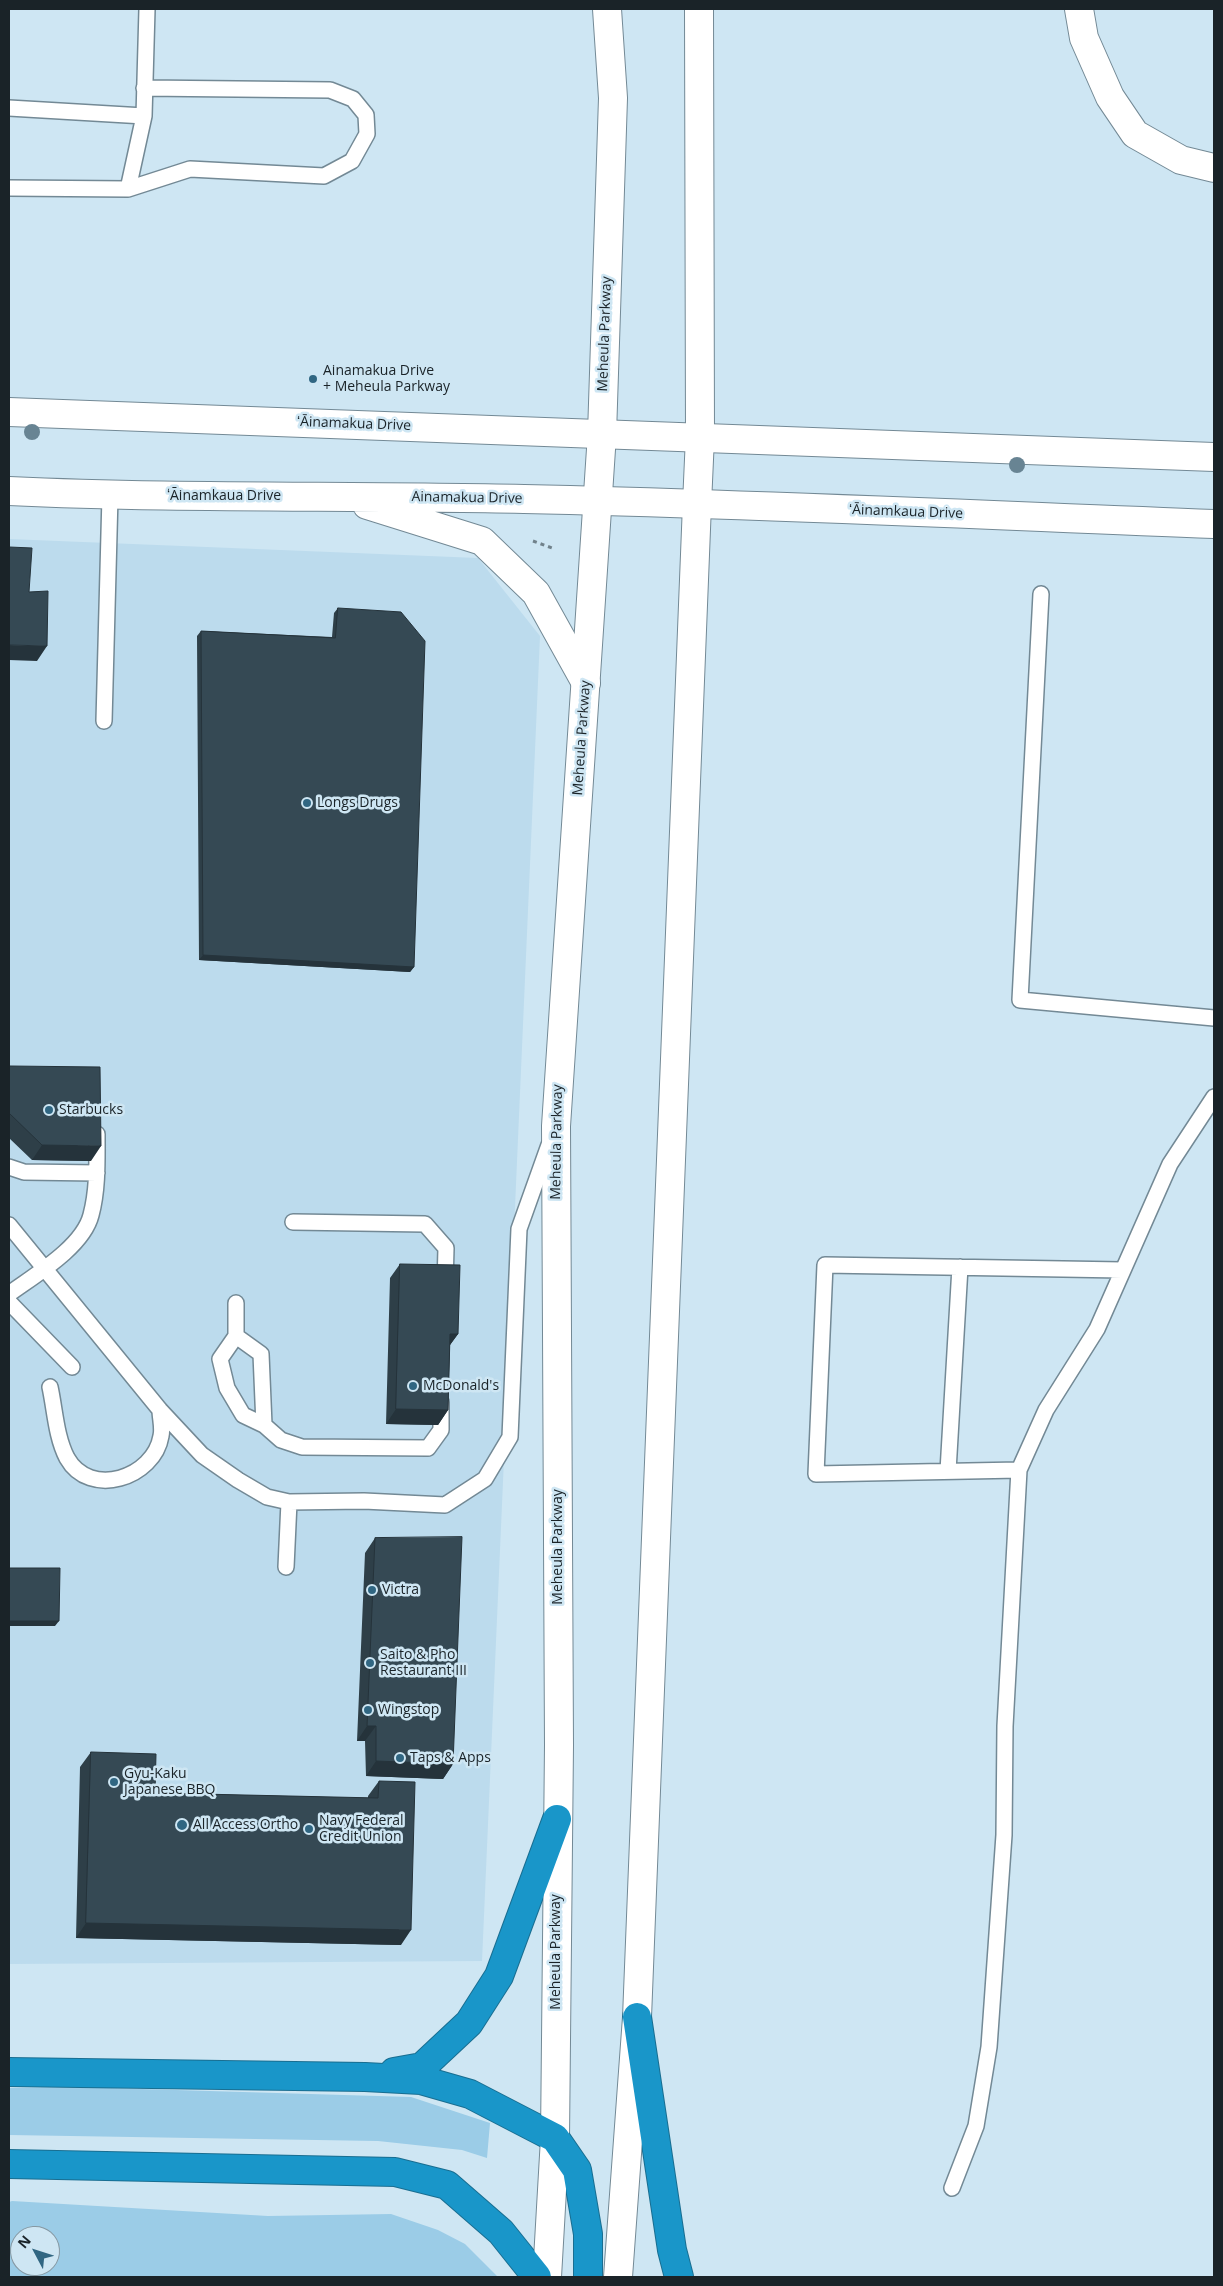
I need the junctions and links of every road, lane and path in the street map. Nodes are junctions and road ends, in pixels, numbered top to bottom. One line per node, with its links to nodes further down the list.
1 (147, 9): 5 (lane)
2 (607, 9): 12 (main road, Meheula Parkway)
3 (699, 9): 13 (main road)
4 (1080, 9): 8 (main road)
5 (144, 88): 7 (lane); 10 (lane)
6 (9, 108): 7 (lane)
7 (144, 116): 10 (lane)
8 (1214, 168)
9 (9, 188): 10 (lane)
10 (128, 189)
11 (9, 412): 12 (main road, ʻĀinamakua Drive)
12 (602, 434): 13 (main road, ʻĀinamakua Drive); 18 (main road, Meheula Parkway)
13 (700, 437): 14 (main road); 19 (main road)
14 (1214, 457)
15 (9, 491): 16 (main road)
16 (110, 496): 17 (main road, ʻĀinamkaua Drive); 25 (lane)
17 (337, 496): 18 (main road, Ainamakua Drive); 24 (main road)
18 (597, 502): 19 (main road, ʻĀinamkaua Drive); 24 (main road, Meheula Parkway)
19 (697, 504): 20 (main road, ʻĀinamkaua Drive); 52 (main road)
20 (1214, 524)
21 (526, 538): 22 (path)
22 (552, 548)
23 (1041, 594): 26 (lane)
24 (586, 682): 29 (main road, Meheula Parkway)
25 (104, 721)
26 (1214, 1018)
27 (1214, 1098): 36 (lane)
28 (97, 1117): 31 (lane)
29 (556, 1126): 49 (lane); 51 (main road, Meheula Parkway)
30 (9, 1167): 31 (lane)
31 (97, 1173): 34 (lane)
32 (293, 1222): 38 (lane)
33 (9, 1225): 34 (lane)
34 (45, 1268): 37 (lane); 45 (lane)
35 (960, 1268): 36 (lane); 48 (lane); 48 (lane)
36 (1122, 1270): 47 (lane)
37 (9, 1294)
38 (444, 1296)
39 (9, 1302): 42 (lane)
40 (236, 1303): 41 (lane)
41 (236, 1336): 46 (lane); 46 (lane)
42 (72, 1367)
43 (50, 1387): 45 (lane)
44 (442, 1391): 46 (lane)
45 (160, 1410): 49 (lane)
46 (264, 1425)
47 (1019, 1470): 48 (lane); 57 (lane)
48 (948, 1472)
49 (289, 1502): 50 (lane)
50 (286, 1567)
51 (557, 1819): 54 (highway); 55 (main road, Meheula Parkway)
52 (637, 2017): 61 (main road); 62 (highway)
53 (9, 2072): 54 (highway)
54 (365, 2077): 55 (highway)
55 (555, 2138): 59 (main road, Meheula Parkway); 60 (highway)
56 (9, 2164): 58 (highway)
57 (952, 2188)
58 (537, 2277)
59 (547, 2277)
60 (588, 2277)
61 (618, 2277)
62 (679, 2277)

